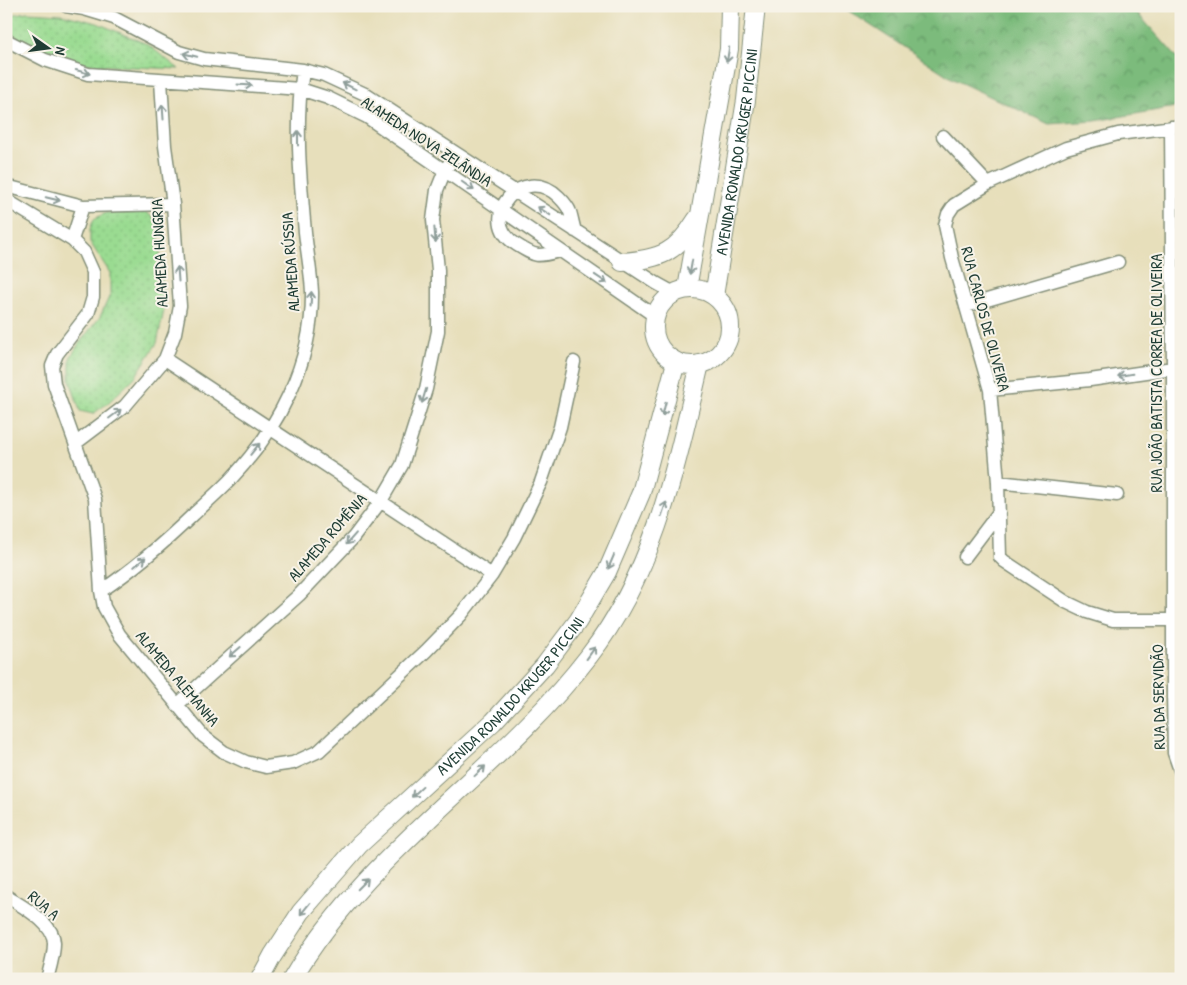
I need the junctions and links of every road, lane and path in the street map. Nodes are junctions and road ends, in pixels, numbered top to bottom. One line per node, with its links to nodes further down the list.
1 (66, 6): 5 (street, ALAMEDA NOVA ZELÃNDIA, one-way to 1)
2 (730, 6): 19 (main road, AVENIDA RONALDO KRUGER PICCINI, one-way to 19)
3 (756, 6): 26 (main road, AVENIDA RONALDO KRUGER PICCINI)
4 (6, 40): 6 (street, ALAMEDA NOVA ZELÃNDIA, one-way to 6)
5 (303, 70): 7 (street, ALAMEDA RÚSSIA); 10 (street, ALAMEDA NOVA ZELÃNDIA, one-way to 5)
6 (161, 80): 7 (street, ALAMEDA NOVA ZELÃNDIA, one-way to 7); 16 (street, ALAMEDA HUNGRIA, one-way to 6)
7 (300, 89): 11 (street, ALAMEDA NOVA ZELÃNDIA); 35 (street, ALAMEDA RÚSSIA, one-way to 7)
8 (1176, 127): 12 (street, RUA CARLOS DE OLIVEIRA); 33 (street, RUA JOÃO BATISTA CORREA DE OLIVEIRA)
9 (943, 136): 12 (street)
10 (456, 154): 11 (street, ALAMEDA ROMÊNIA); 14 (street, ALAMEDA NOVA ZELÃNDIA)
11 (445, 170): 18 (street, ALAMEDA NOVA ZELÃNDIA, one-way to 18); 39 (street, ALAMEDA ROMÊNIA, one-way to 39)
12 (988, 184): 27 (street, RUA CARLOS DE OLIVEIRA)
13 (6, 186): 17 (street, one-way to 17)
14 (514, 191): 18 (street); 20 (street, ALAMEDA NOVA ZELÃNDIA, one-way to 14); 20 (street)
15 (6, 200): 21 (street, ALAMEDA ALEMANHA)
16 (173, 204): 17 (street); 29 (street, ALAMEDA HUNGRIA, one-way to 16)
17 (83, 206): 21 (street)
18 (501, 210): 22 (street, ALAMEDA NOVA ZELÃNDIA); 22 (street)
19 (700, 214): 23 (main road); 25 (main road, AVENIDA RONALDO KRUGER PICCINI, one-way to 25)
20 (575, 231): 23 (street, ALAMEDA NOVA ZELÃNDIA)
21 (72, 240): 36 (street, ALAMEDA ALEMANHA)
22 (559, 251): 28 (street, ALAMEDA NOVA ZELÃNDIA, one-way to 28)
23 (622, 262): 25 (street, ALAMEDA NOVA ZELÃNDIA)
24 (1118, 262): 27 (street)
25 (681, 291): 26 (main road); 28 (main road)
26 (714, 296): 32 (main road)
27 (966, 306): 34 (street, RUA CARLOS DE OLIVEIRA)
28 (655, 316): 31 (main road)
29 (165, 359): 35 (street); 36 (street, ALAMEDA HUNGRIA, one-way to 29)
30 (574, 362): 42 (street, ALAMEDA ALEMANHA)
31 (676, 362): 32 (main road); 49 (main road, AVENIDA RONALDO KRUGER PICCINI, one-way to 49)
32 (700, 364): 50 (main road, AVENIDA RONALDO KRUGER PICCINI, one-way to 32)
33 (1177, 366): 34 (street, one-way to 34); 44 (street, RUA JOÃO BATISTA CORREA DE OLIVEIRA)
34 (990, 390): 37 (street, RUA CARLOS DE OLIVEIRA)
35 (271, 429): 39 (street); 43 (street, ALAMEDA RÚSSIA, one-way to 35)
36 (76, 443): 43 (street, ALAMEDA ALEMANHA)
37 (998, 482): 38 (street); 40 (street, RUA CARLOS DE OLIVEIRA)
38 (1117, 495)
39 (381, 501): 42 (street); 45 (street, ALAMEDA ROMÊNIA, one-way to 45)
40 (998, 512): 41 (street); 44 (street, RUA CARLOS DE OLIVEIRA)
41 (965, 557)
42 (492, 575): 45 (street, ALAMEDA ALEMANHA)
43 (100, 591): 45 (street, ALAMEDA ALEMANHA)
44 (1177, 620): 46 (street, RUA DA SERVIDÃO)
45 (177, 705)
46 (1181, 773)
47 (6, 896): 48 (street, RUA A)
48 (47, 979)
49 (260, 979)
50 (292, 979)

